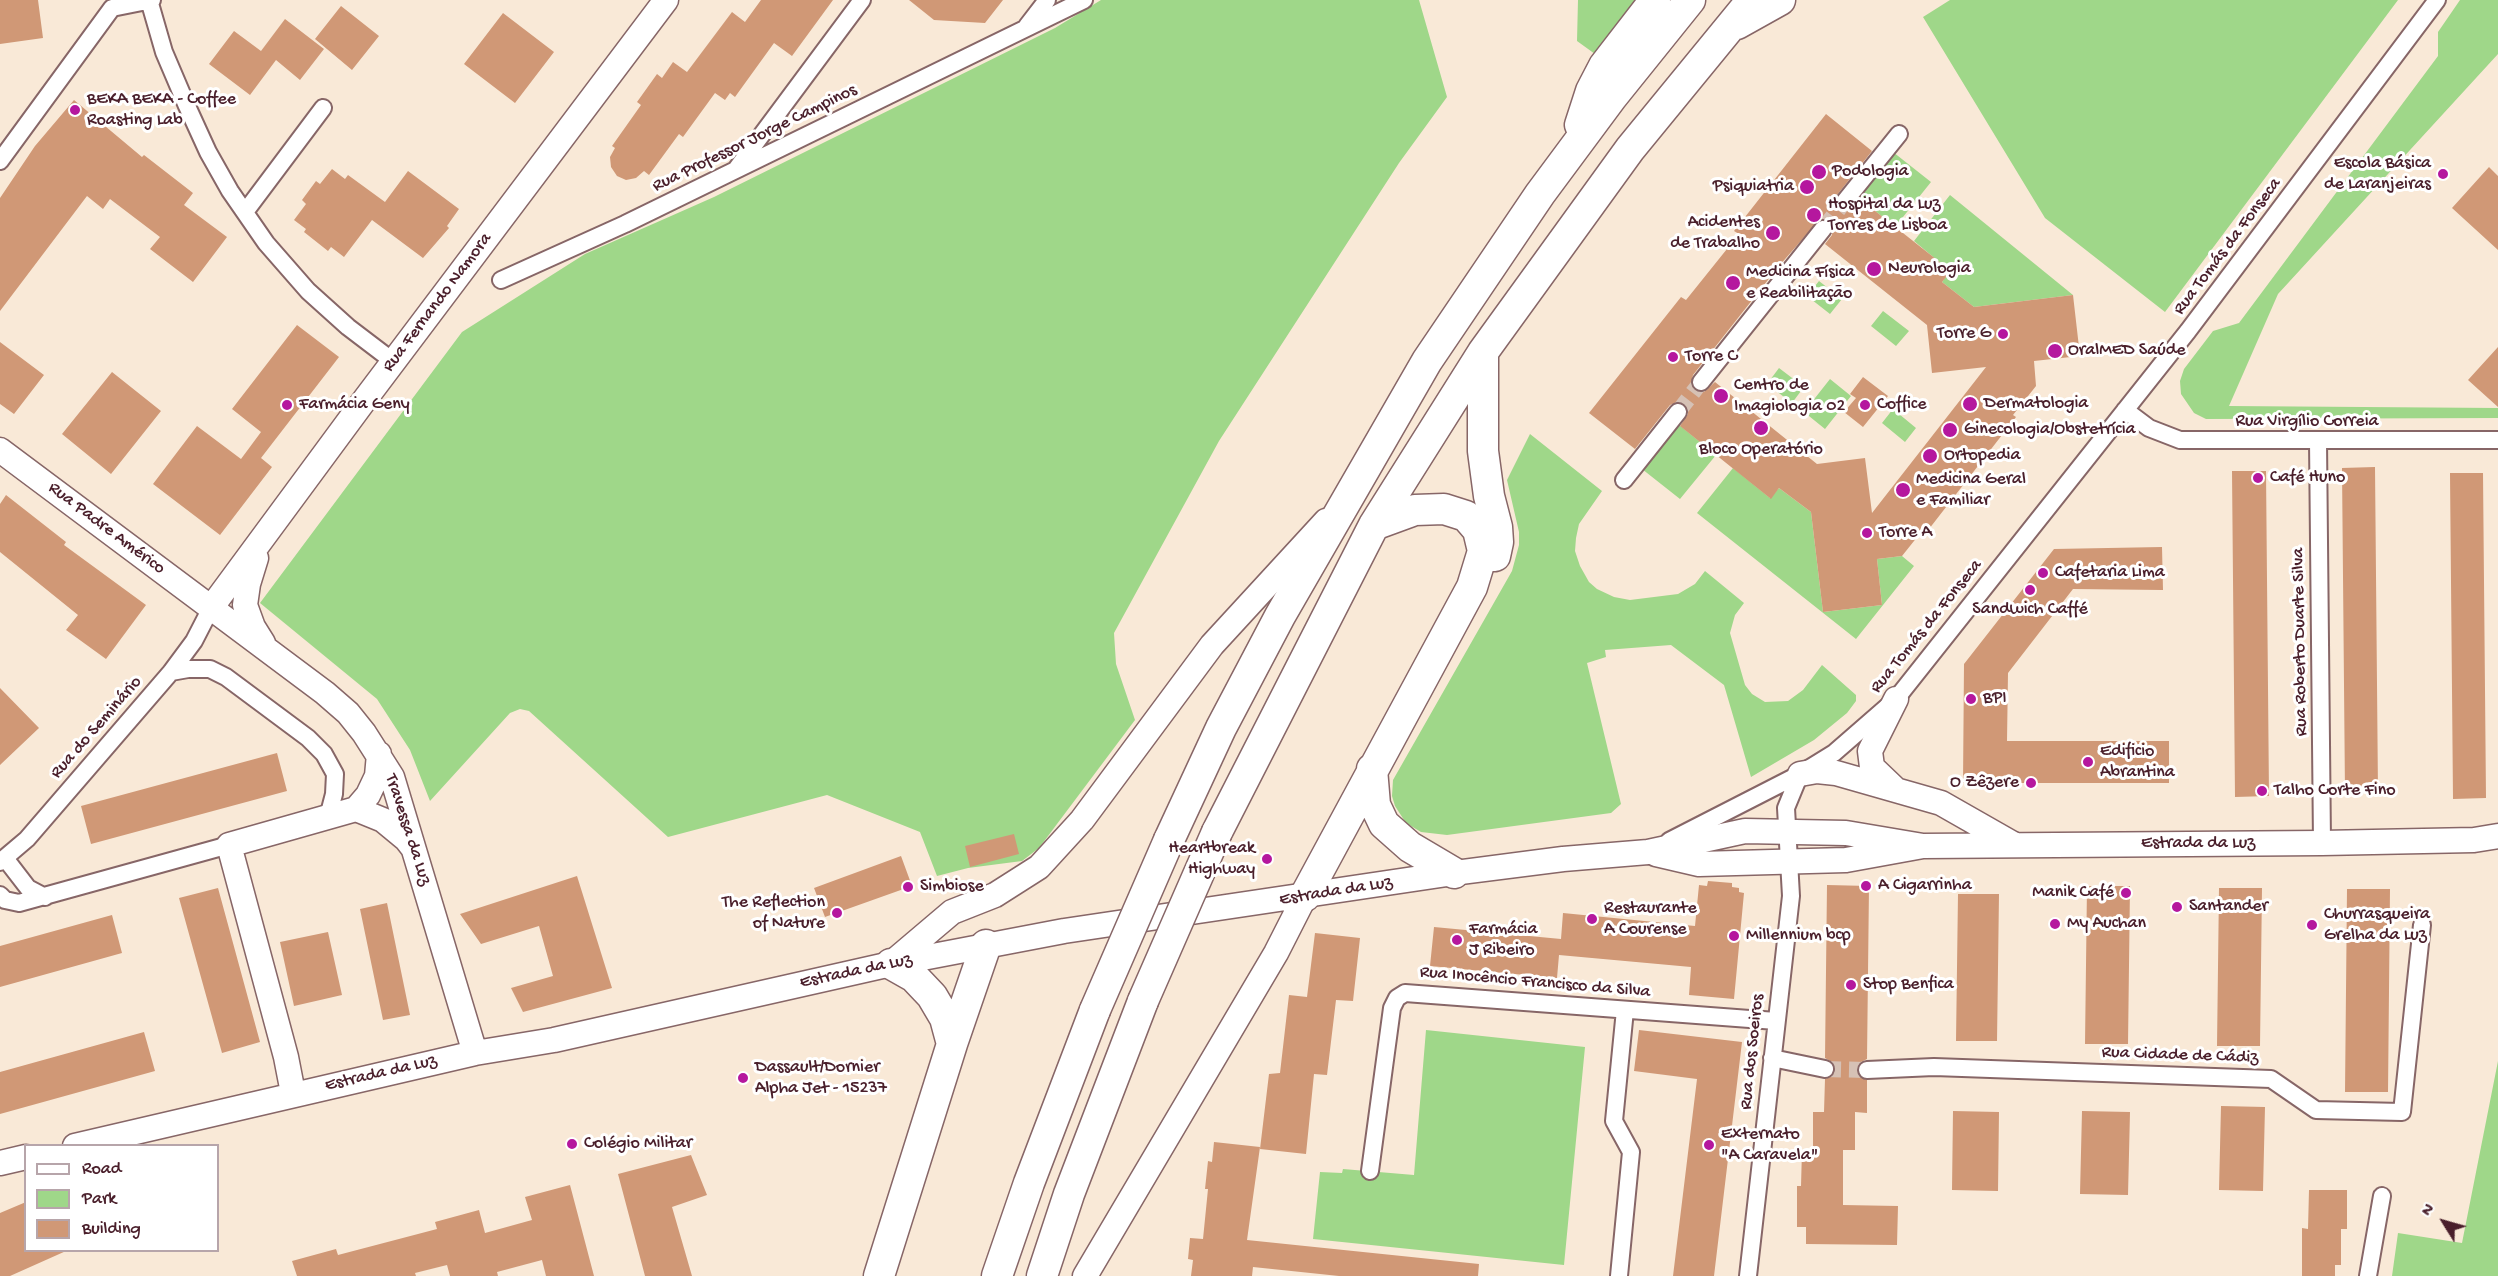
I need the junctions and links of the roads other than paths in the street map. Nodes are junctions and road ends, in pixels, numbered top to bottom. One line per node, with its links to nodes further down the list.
1 (150, 0): 16 (street); 19 (street)
2 (666, 0): 23 (main road, Rua Fernando Namora)
3 (862, 0): 17 (street)
4 (1047, 0): 12 (street, Rua Professor Jorge Campinos)
5 (1084, 0): 12 (street, Rua Professor Jorge Campinos)
6 (1655, 0): 15 (highway)
7 (1690, 0): 15 (highway)
8 (1752, 0): 11 (highway)
9 (1780, 0): 11 (highway)
10 (2438, 0): 25 (street, Rua Tomás da Fonseca)
11 (1726, 29): 22 (highway)
12 (1024, 30): 17 (street, Rua Professor Jorge Campinos)
13 (323, 108): 19 (street)
14 (1899, 134): 18 (street)
15 (1570, 153): 31 (highway)
16 (0, 161)
17 (734, 171): 21 (street, Rua Professor Jorge Campinos)
18 (1845, 201)
19 (245, 212): 23 (street)
20 (1823, 229): 24 (street)
21 (501, 280)
22 (1483, 352): 32 (highway); 34 (highway)
23 (394, 362): 33 (main road, Rua Fernando Namora)
24 (1701, 382)
25 (2125, 411): 28 (street, Rua Virgílio Correia); 38 (street, Rua Tomás da Fonseca)
26 (1678, 412): 30 (street)
27 (2498, 440): 28 (street, Rua Virgílio Correia)
28 (2318, 441): 48 (street, Rua Roberto Duarte Silva)
29 (0, 450): 35 (main road, Rua Padre Américo)
30 (1624, 480)
31 (1352, 493): 63 (main road); 78 (highway, bridge)
32 (1374, 525): 34 (highway); 79 (highway, bridge)
33 (262, 540): 35 (main road, Rua Fernando Namora); 36 (main road)
34 (1472, 587): 40 (highway)
35 (211, 608): 36 (main road, Travessa da Luz); 37 (street, Rua do Seminário)
36 (267, 651): 39 (main road, Travessa da Luz)
37 (171, 672): 44 (street); 55 (street, Rua do Seminário)
38 (1896, 699): 41 (street, Rua Tomás da Fonseca); 42 (main road)
39 (380, 754): 43 (main road); 54 (main road, Travessa da Luz)
40 (1372, 769): 57 (highway); 59 (highway)
41 (1800, 774): 42 (main road); 45 (street); 53 (street, Rua Tomás da Fonseca)
42 (1897, 790): 49 (main road)
43 (356, 809): 44 (main road); 54 (main road)
44 (328, 817): 51 (main road)
45 (1788, 832): 52 (main road, Estrada da Luz); 53 (main road, Estrada da Luz); 56 (street, Rua dos Soeiros)
46 (2498, 836): 47 (main road, Estrada da Luz)
47 (2474, 840): 48 (main road, Estrada da Luz); 50 (main road, Estrada da Luz)
48 (2322, 843): 49 (main road, Estrada da Luz)
49 (2014, 844): 52 (main road, Estrada da Luz)
50 (2498, 844)
51 (229, 845): 60 (street); 71 (main road)
52 (1923, 846): 56 (main road, Estrada da Luz)
53 (1648, 852): 56 (main road, Estrada da Luz); 57 (main road, Estrada da Luz)
54 (416, 853): 67 (main road, Travessa da Luz)
55 (2, 860): 60 (street)
56 (1789, 861): 65 (street, Rua dos Soeiros)
57 (1454, 873): 59 (main road, Estrada da Luz)
58 (0, 895): 60 (street)
59 (1305, 896): 62 (main road, Estrada da Luz); 80 (main road)
60 (45, 897)
61 (2422, 925): 70 (street, Rua Cidade de Cádiz)
62 (986, 945): 63 (main road, Estrada da Luz); 66 (highway)
63 (891, 964): 66 (highway); 67 (main road, Estrada da Luz)
64 (1625, 1010): 65 (street, Rua Inocêncio Francisco da Silva); 75 (street, Rua Inocêncio Francisco da Silva); 81 (street)
65 (1776, 1021): 68 (street, Rua dos Soeiros)
66 (952, 1044): 77 (highway)
67 (475, 1053): 71 (main road, Estrada da Luz)
68 (1772, 1058): 69 (street); 82 (street, Rua dos Soeiros)
69 (1825, 1069)
70 (1867, 1070)
71 (293, 1093): 72 (main road, Estrada da Luz)
72 (83, 1144)
73 (24, 1157): 74 (main road)
74 (0, 1163)
75 (1370, 1171)
76 (2382, 1196): 83 (street)
77 (879, 1276)
78 (997, 1276)
79 (1041, 1276)
80 (1085, 1276)
81 (1619, 1276)
82 (1748, 1276)
83 (2368, 1276)

